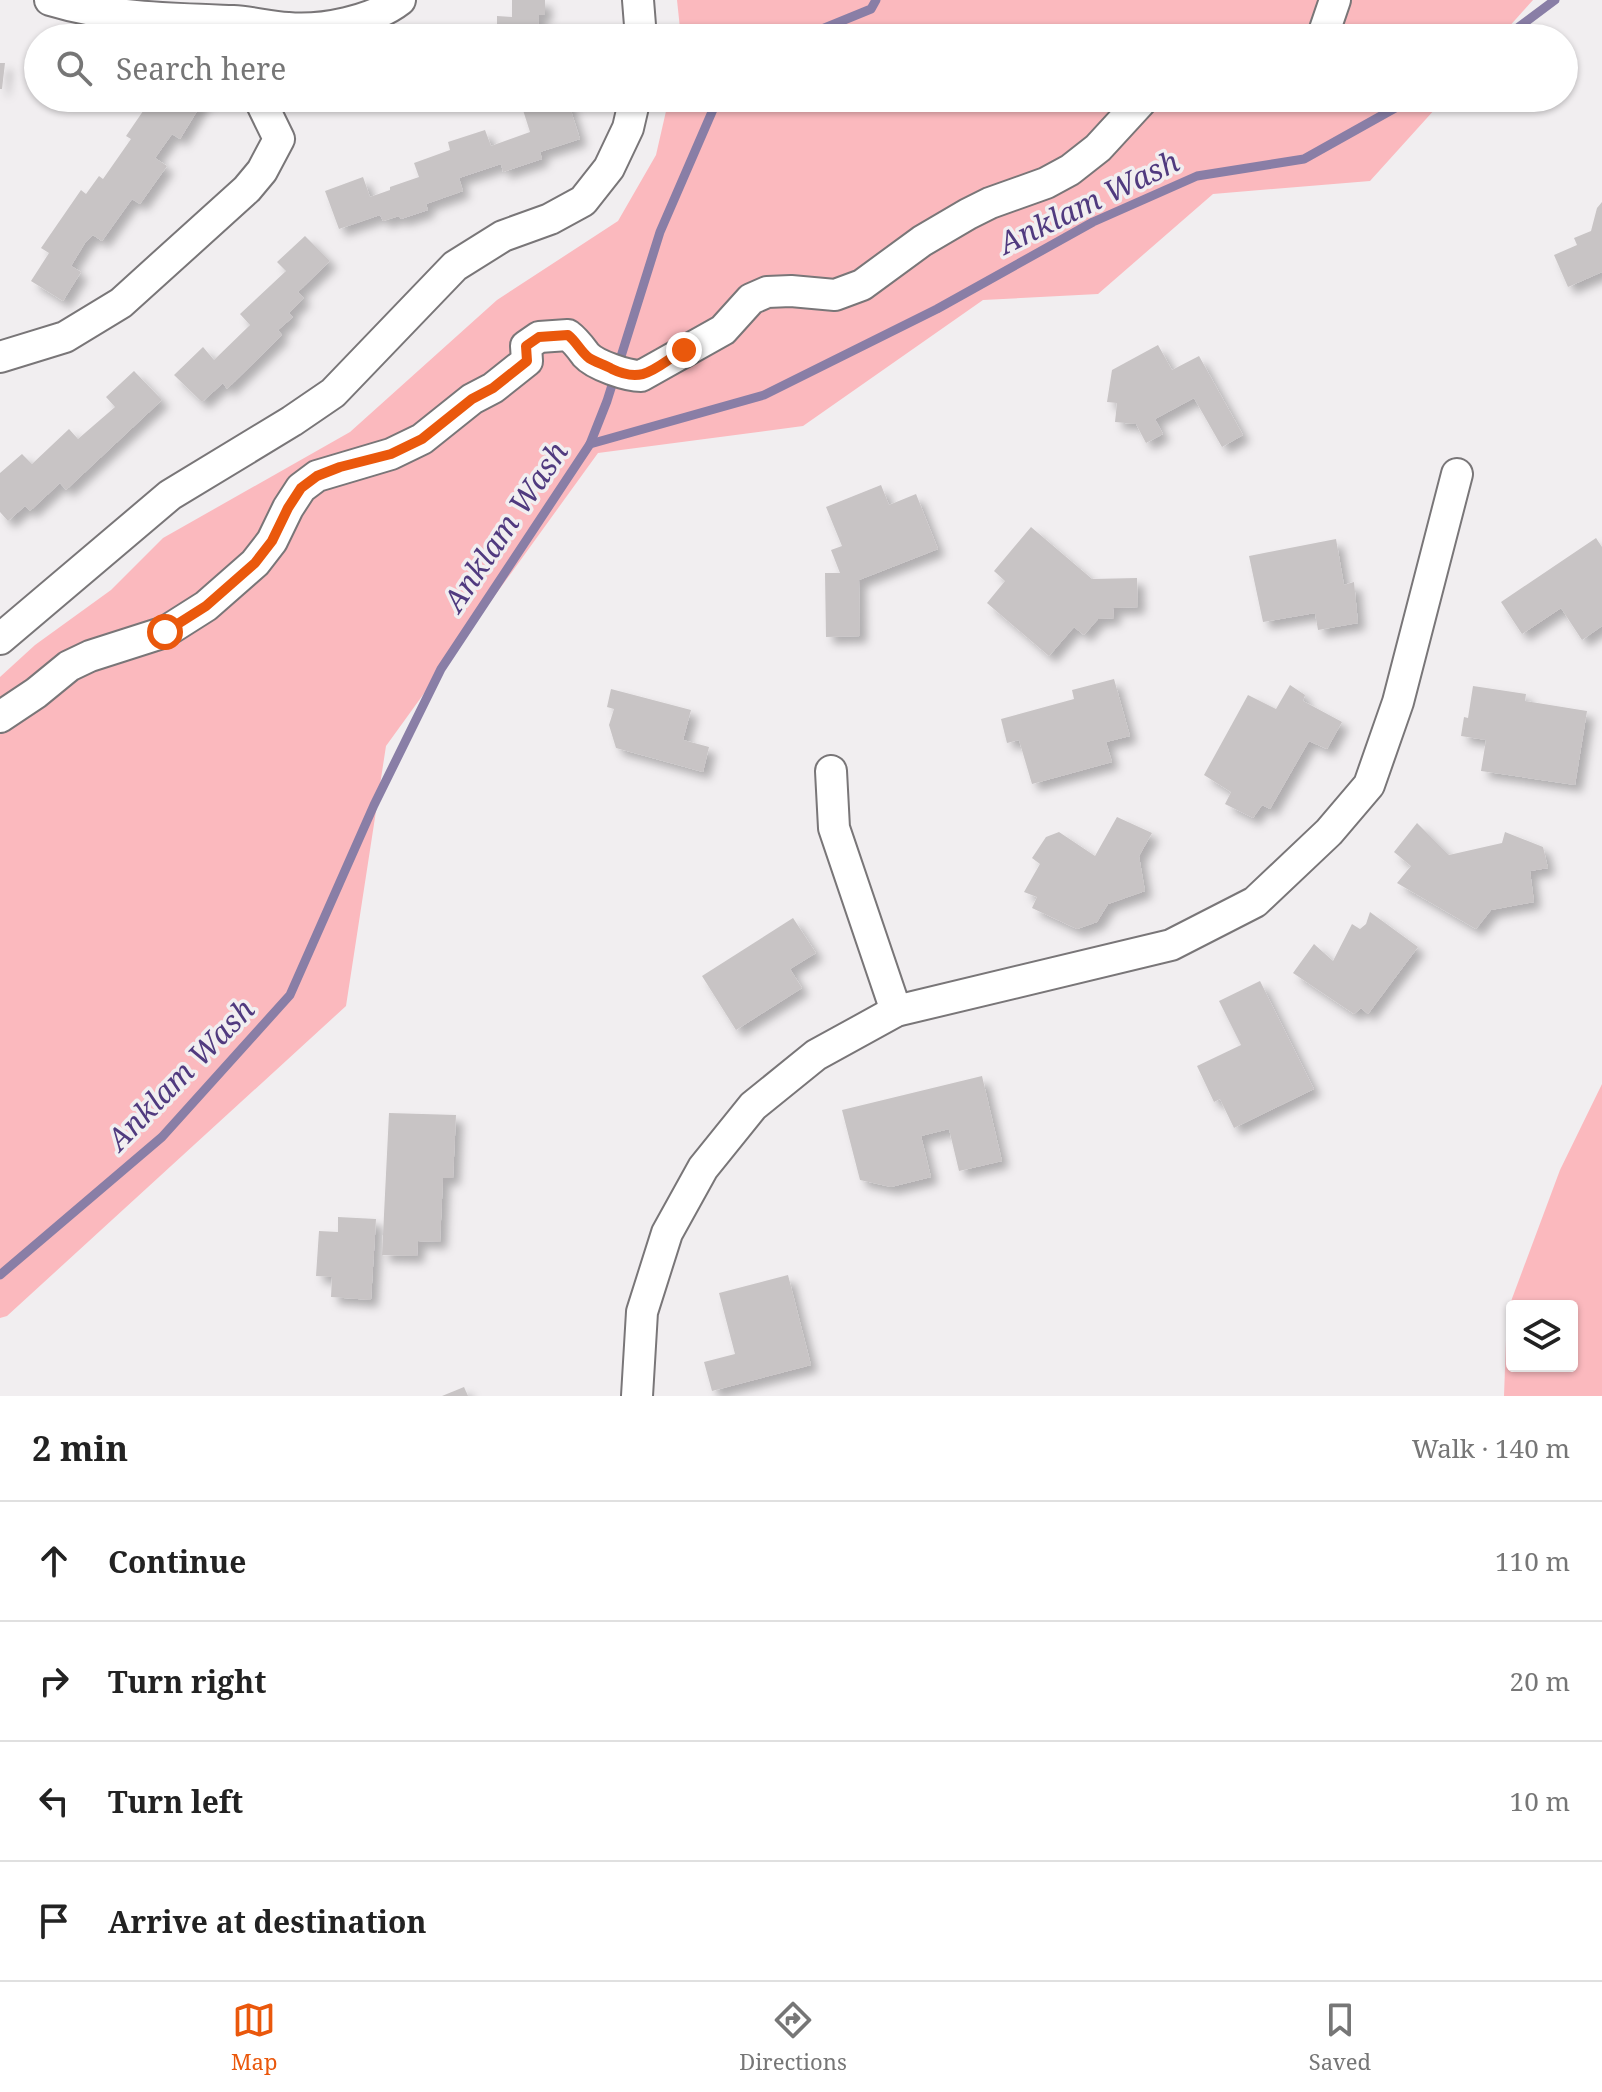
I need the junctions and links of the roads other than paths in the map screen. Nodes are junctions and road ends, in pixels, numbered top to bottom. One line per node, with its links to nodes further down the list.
1 (50, 0): 5 (street)
2 (400, 0): 7 (street)
3 (638, 0): 8 (street)
4 (1335, 0): 9 (street)
5 (236, 20): 6 (street)
6 (260, 24)
7 (343, 24)
8 (640, 24)
9 (1327, 24)
10 (266, 112): 13 (street)
11 (632, 112): 15 (street)
12 (1131, 112): 16 (street)
13 (0, 357)
14 (1457, 474): 18 (street)
15 (0, 639)
16 (0, 717)
17 (831, 771): 18 (street)
18 (896, 1011): 19 (street)
19 (637, 1396)

